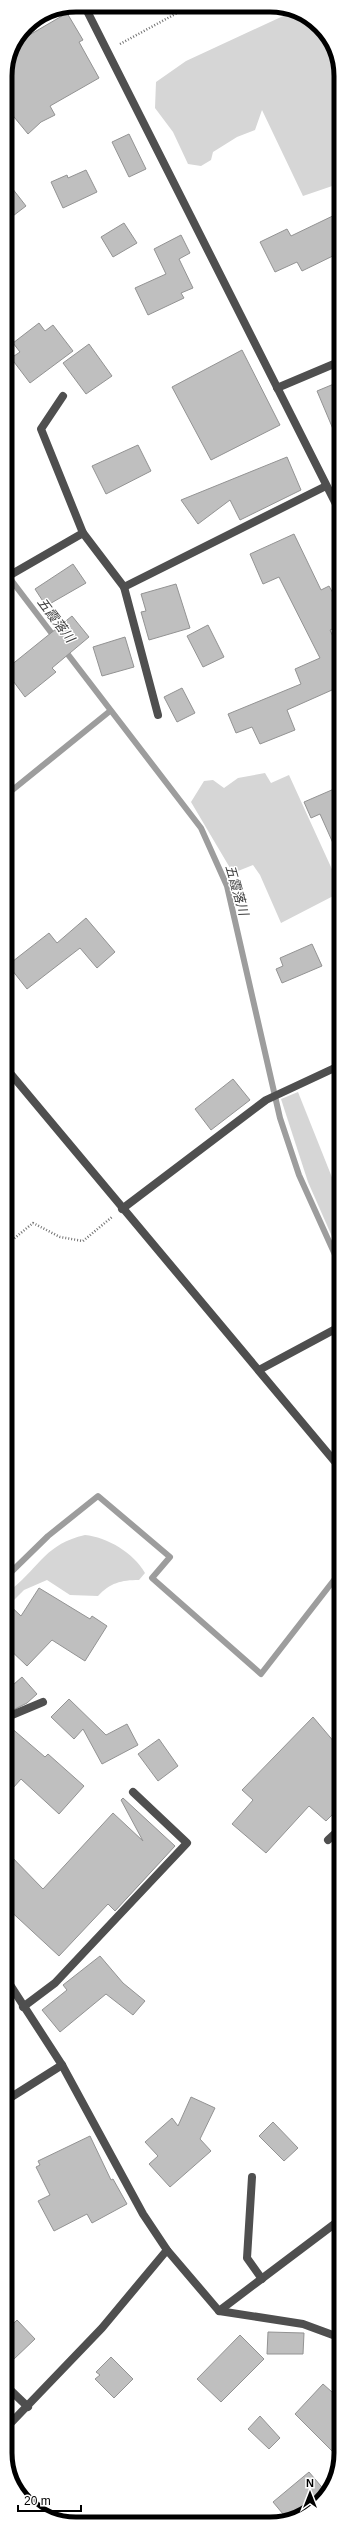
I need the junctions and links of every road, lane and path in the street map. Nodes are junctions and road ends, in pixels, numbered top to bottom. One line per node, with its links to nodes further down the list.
1 (88, 12): 3 (street)
2 (179, 12): 3 (path)
3 (107, 51): 5 (street)
4 (334, 364): 5 (street)
5 (277, 388): 7 (street)
6 (63, 396): 9 (street)
7 (326, 486): 8 (street); 11 (street)
8 (334, 501)
9 (83, 533): 10 (street); 11 (street)
10 (12, 574)
11 (124, 587): 12 (street)
12 (158, 715)
13 (334, 1068): 15 (street)
14 (12, 1075): 15 (street)
15 (122, 1209): 16 (path); 18 (street)
16 (12, 1240)
17 (334, 1330): 18 (street)
18 (259, 1370): 19 (street)
19 (334, 1461)
20 (43, 1702): 21 (street)
21 (12, 1715)
22 (133, 1792): 26 (street)
23 (334, 1834): 24 (street)
24 (328, 1840)
25 (12, 1989): 26 (street)
26 (23, 2007): 27 (street)
27 (62, 2065): 28 (street); 31 (street)
28 (12, 2097)
29 (252, 2177): 32 (street)
30 (334, 2224): 32 (street)
31 (167, 2250): 33 (street); 36 (street)
32 (262, 2279): 33 (street)
33 (219, 2311): 34 (street)
34 (334, 2335)
35 (12, 2391): 36 (street)
36 (28, 2407): 37 (street)
37 (12, 2422)

